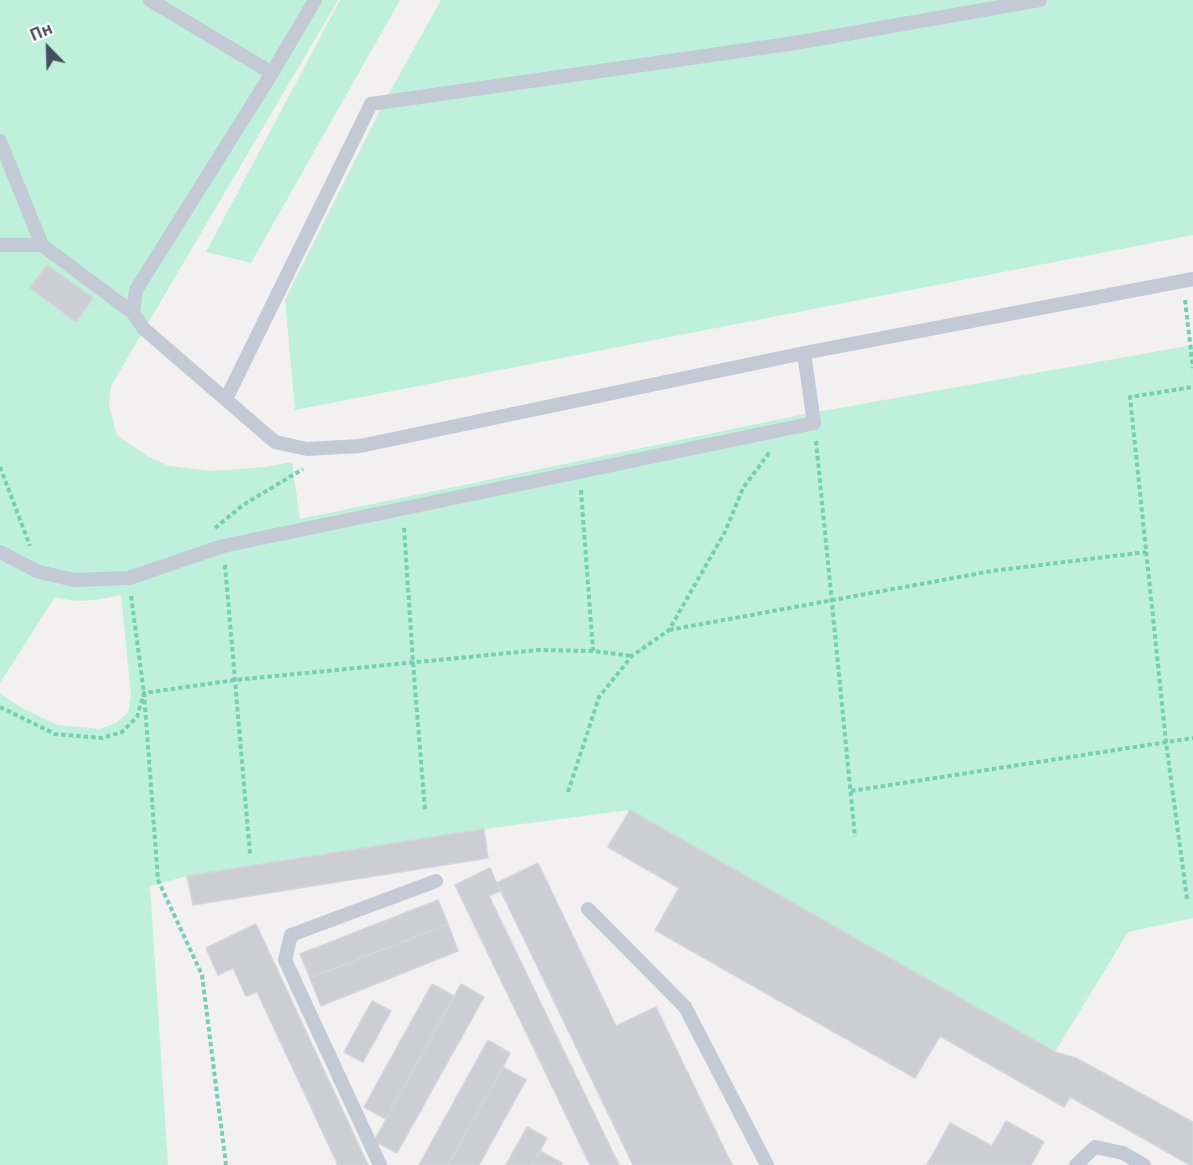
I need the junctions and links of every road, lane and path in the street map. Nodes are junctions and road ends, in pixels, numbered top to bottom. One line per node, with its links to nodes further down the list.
1 (150, 0): 4 (lane)
2 (315, 0): 4 (lane)
3 (1040, 0): 13 (lane)
4 (272, 73): 9 (lane)
5 (0, 141): 7 (lane)
6 (0, 245): 7 (lane)
7 (42, 245): 9 (lane)
8 (1188, 280): 10 (lane); 11 (path)
9 (133, 314): 13 (lane)
10 (804, 353): 13 (lane); 18 (lane)
11 (1193, 368)
12 (1193, 387): 23 (path)
13 (226, 399)
14 (807, 440): 26 (path)
15 (780, 448): 27 (path)
16 (0, 467): 24 (path)
17 (306, 467): 20 (path)
18 (579, 471): 19 (lane); 28 (path)
19 (403, 507): 21 (lane); 30 (path)
20 (206, 535)
21 (223, 546): 25 (lane); 31 (path)
22 (0, 552): 24 (lane)
23 (1146, 552): 26 (path); 35 (path)
24 (39, 572): 25 (lane)
25 (129, 578): 32 (path)
26 (831, 600): 27 (path); 37 (path)
27 (669, 630): 29 (path)
28 (594, 651): 29 (path); 30 (path)
29 (632, 656): 36 (path)
30 (413, 662): 31 (path); 38 (path)
31 (236, 680): 32 (path); 40 (path)
32 (144, 693): 33 (path); 44 (path)
33 (0, 707)
34 (1193, 738): 35 (path)
35 (1166, 742): 37 (path); 42 (path)
36 (568, 792)
37 (851, 792): 39 (path)
38 (425, 811)
39 (855, 837)
40 (250, 854)
41 (436, 881): 45 (lane)
42 (1187, 899)
43 (588, 909): 46 (lane)
44 (226, 1165)
45 (380, 1165)
46 (767, 1165)
47 (1076, 1165): 48 (lane)
48 (1144, 1165)

